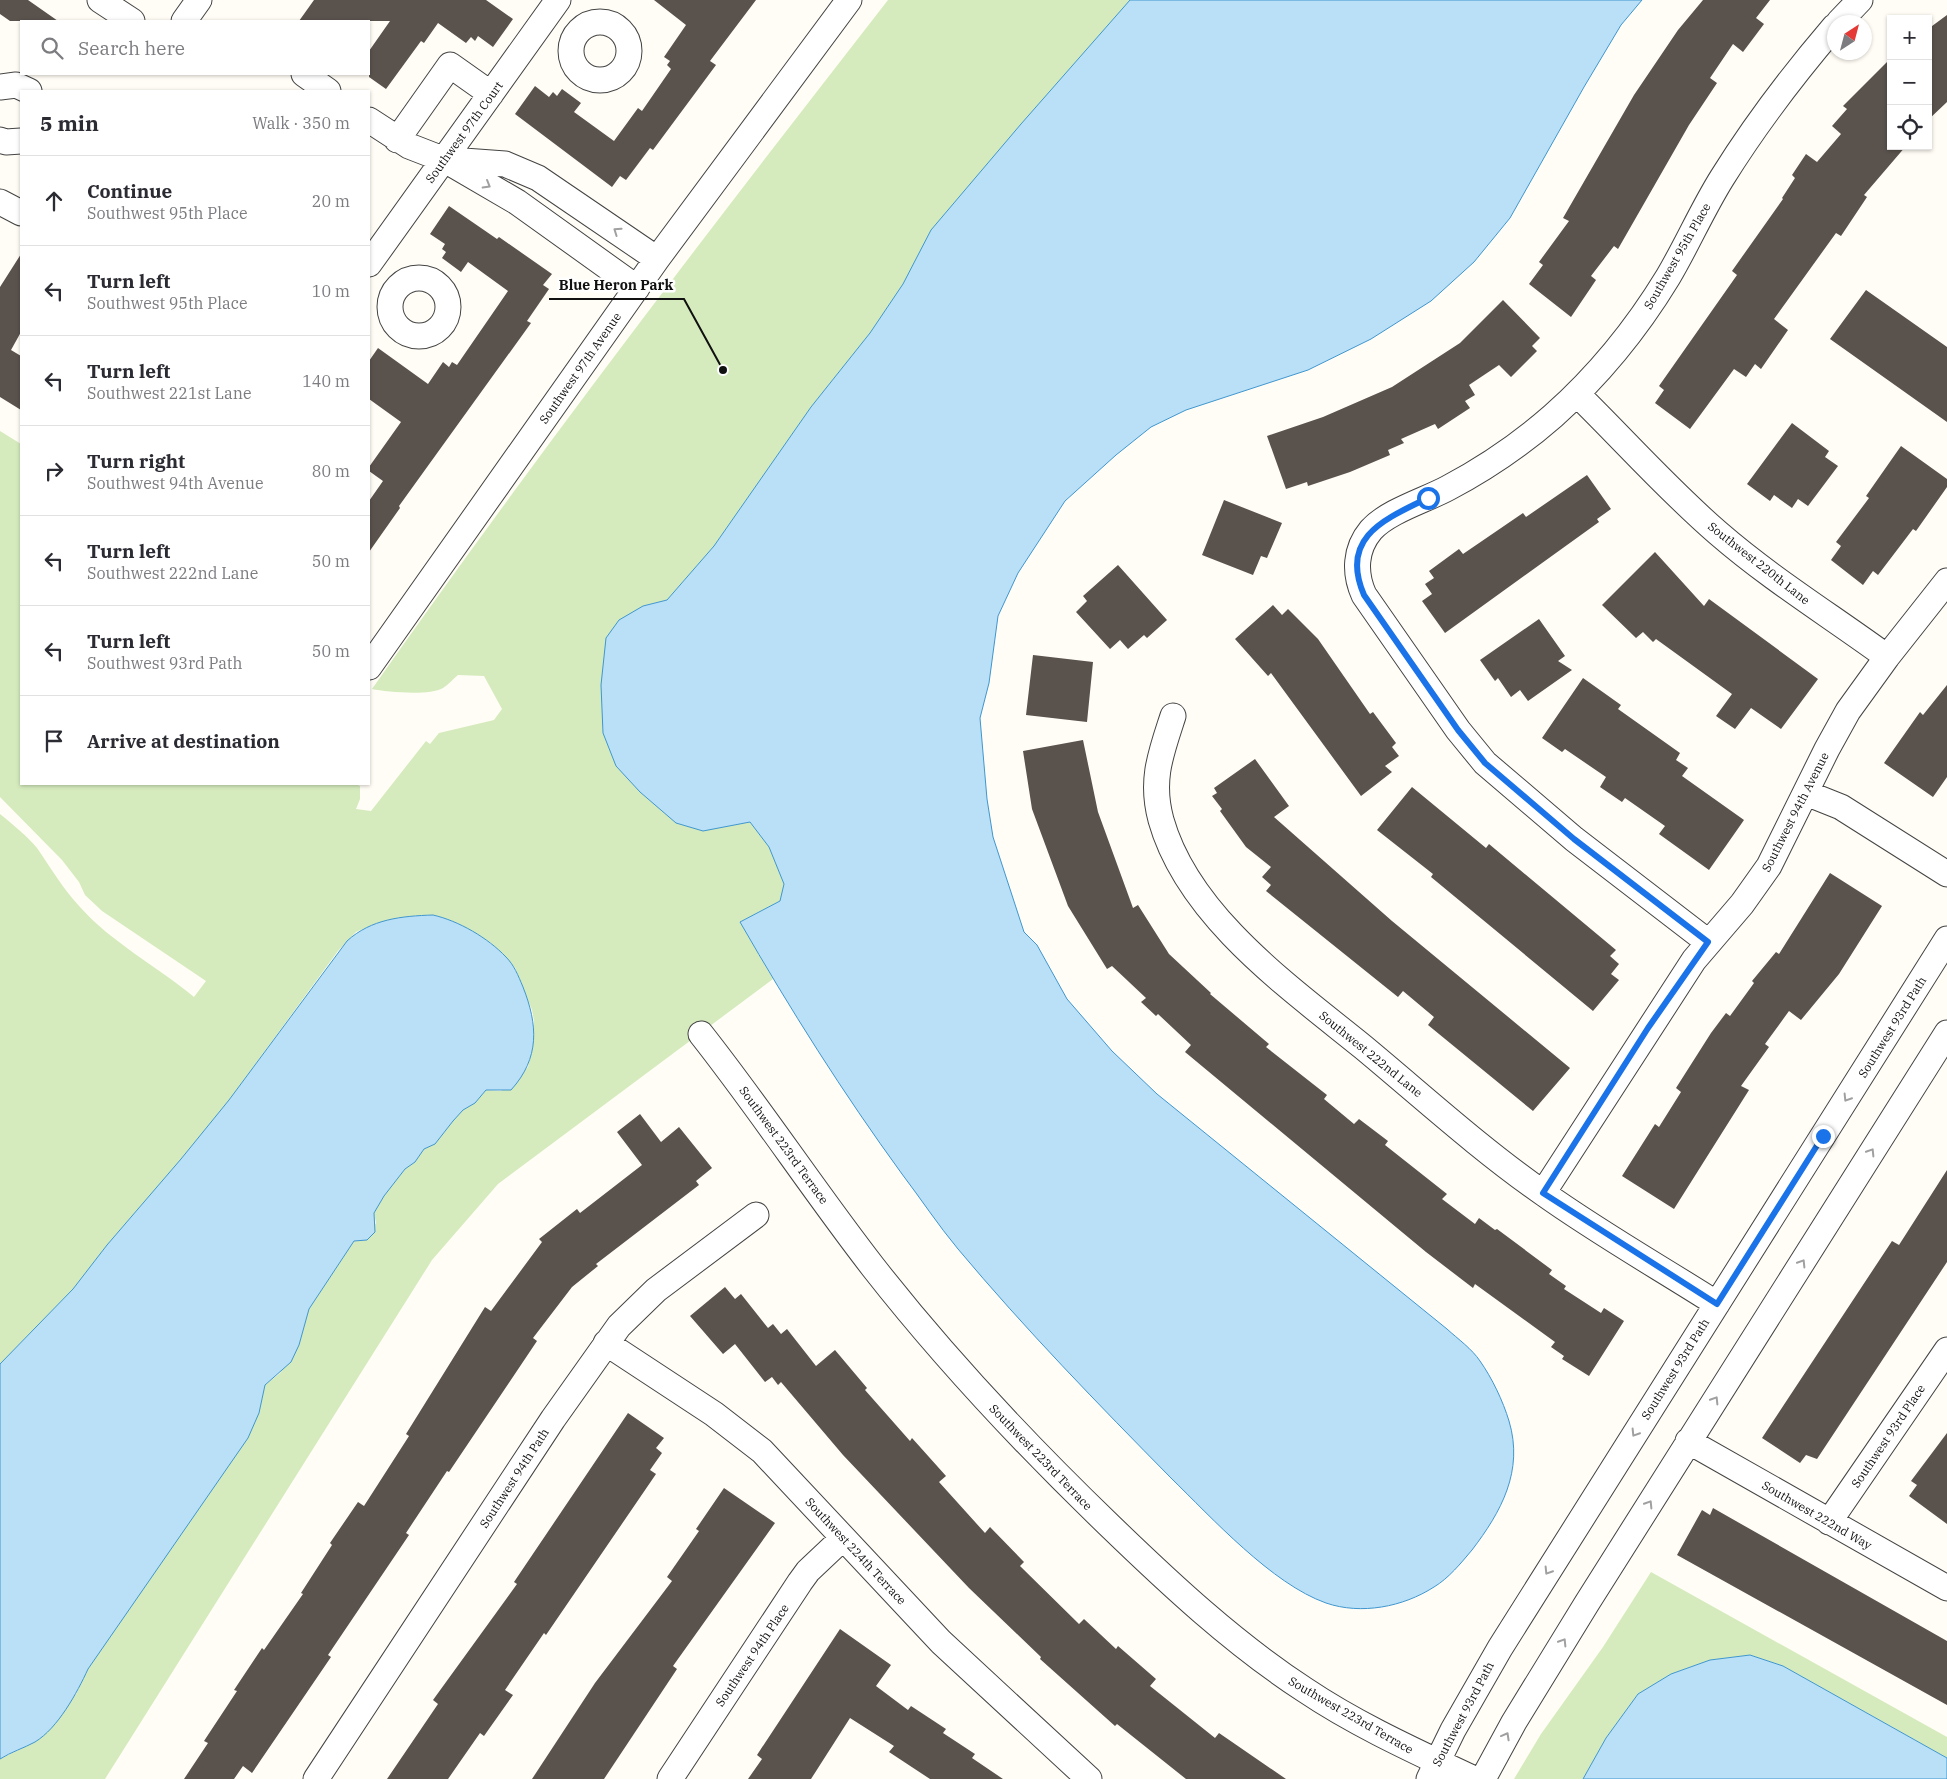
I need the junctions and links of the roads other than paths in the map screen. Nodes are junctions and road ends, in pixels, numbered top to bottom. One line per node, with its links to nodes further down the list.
1 (100, 0): 7 (street)
2 (199, 0): 8 (street)
3 (849, 0): 23 (street, Southwest 97th Avenue)
4 (1860, 0): 6 (street)
5 (554, 6): 9 (street); 15 (street, Southwest 97th Court)
6 (1846, 15)
7 (130, 20)
8 (185, 20)
9 (578, 32)
10 (1827, 36): 28 (street, Southwest 95th Place)
11 (301, 80): 14 (street)
12 (0, 87): 13 (street)
13 (27, 90)
14 (326, 90)
15 (491, 94): 18 (street); 20 (street, Southwest 97th Court)
16 (370, 121): 18 (street)
17 (0, 140): 19 (street)
18 (396, 140): 20 (street)
19 (20, 141)
20 (445, 160): 23 (street, one-way to 20); 24 (street, Southwest 97th Court); 27 (street, one-way to 27)
21 (0, 202): 22 (street)
22 (20, 212)
23 (657, 259): 27 (street, Southwest 97th Avenue)
24 (370, 265)
25 (370, 267): 26 (street)
26 (397, 288)
27 (637, 288): 31 (street, Southwest 97th Avenue)
28 (1576, 394): 30 (street, Southwest 220th Lane); 36 (street, Southwest 95th Place)
29 (1947, 581): 30 (street, Southwest 94th Avenue)
30 (1887, 657): 33 (street, Southwest 94th Avenue)
31 (370, 666)
32 (1173, 716): 39 (street, Southwest 222nd Lane)
33 (1806, 793): 34 (street); 36 (street, Southwest 94th Avenue)
34 (1947, 874)
35 (1947, 939): 41 (street, Southwest 93rd Path, one-way to 41)
36 (1708, 942): 39 (street, Southwest 94th Avenue)
37 (1947, 1033): 44 (street, one-way to 37)
38 (701, 1034): 48 (street, Southwest 223rd Terrace)
39 (1543, 1193): 41 (street, Southwest 222nd Lane)
40 (756, 1215): 42 (street, Southwest 94th Path)
41 (1717, 1304): 48 (street, Southwest 93rd Path, one-way to 48)
42 (606, 1343): 46 (street, Southwest 224th Terrace); 49 (street, Southwest 94th Path)
43 (1947, 1350): 45 (street, Southwest 93rd Place)
44 (1688, 1441): 45 (street, Southwest 222nd Way); 53 (street, one-way to 44)
45 (1829, 1522): 47 (street, Southwest 222nd Way)
46 (843, 1538): 50 (street, Southwest 94th Place); 51 (street, Southwest 224th Terrace)
47 (1947, 1588)
48 (1433, 1770): 52 (street, Southwest 223rd Terrace)
49 (316, 1779)
50 (670, 1779)
51 (1089, 1779)
52 (1474, 1779)
53 (1483, 1779)

